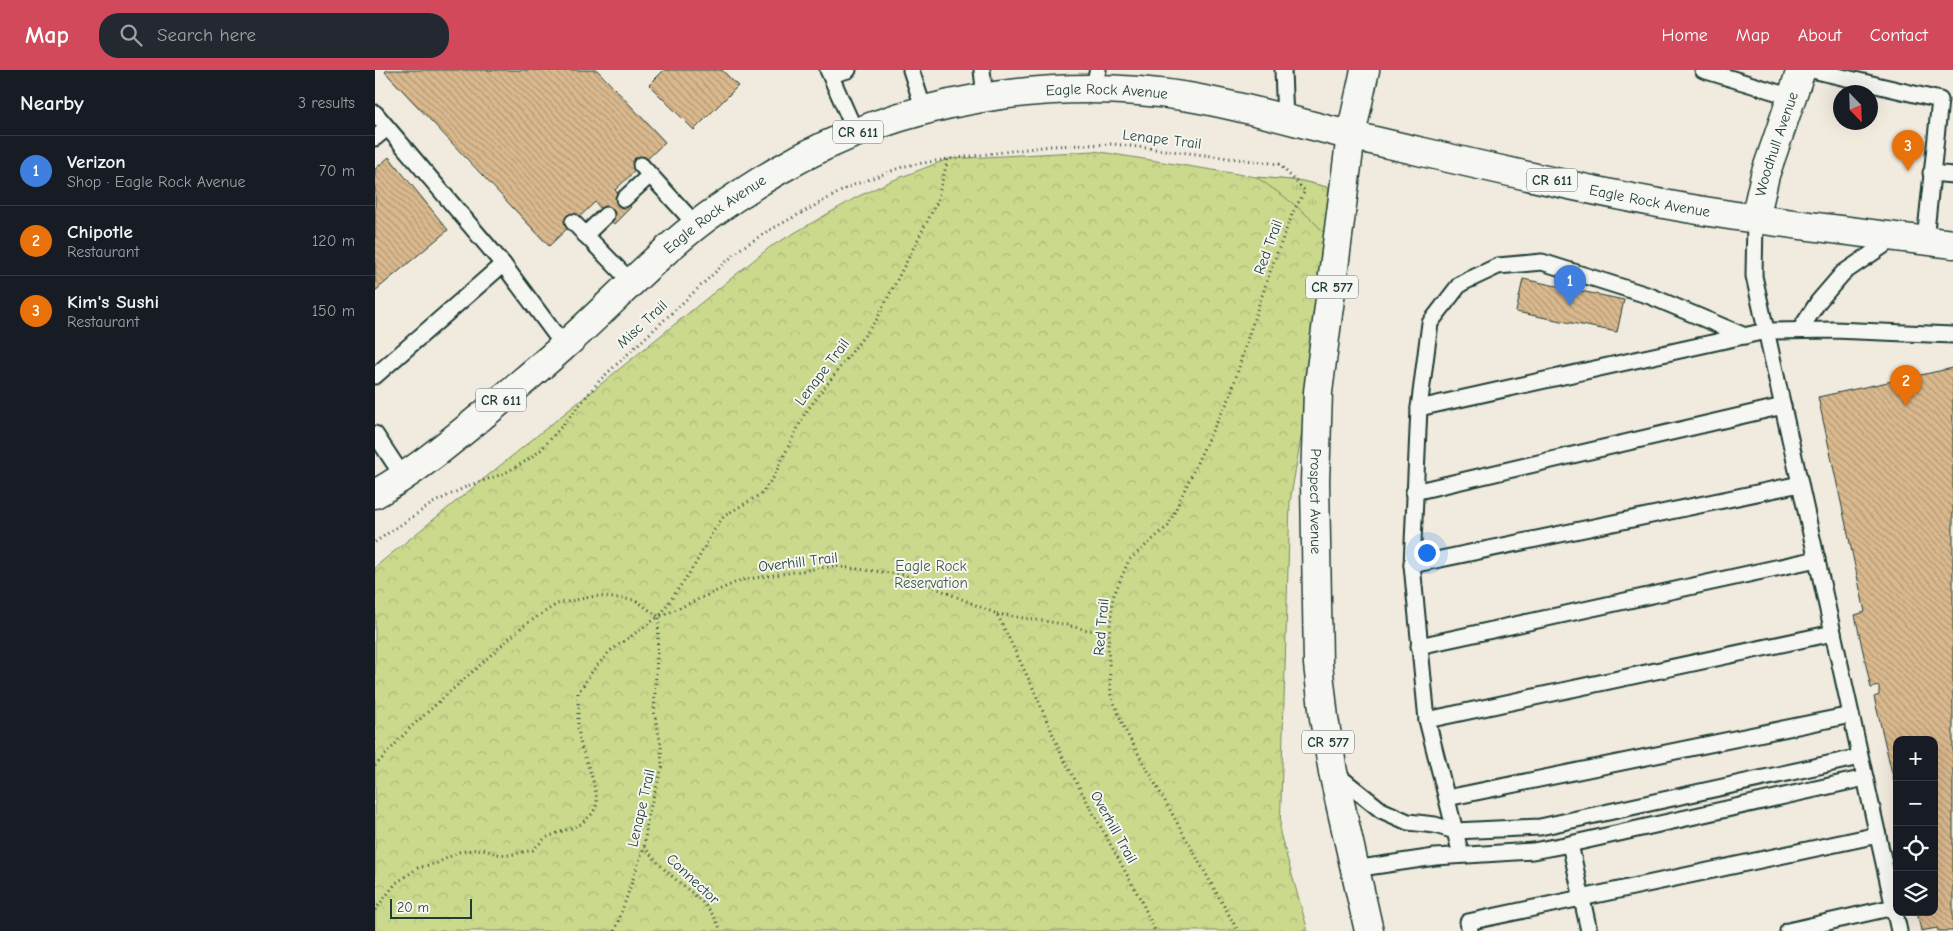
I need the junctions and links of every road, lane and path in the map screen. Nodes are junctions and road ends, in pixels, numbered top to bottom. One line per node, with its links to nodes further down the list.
1 (848, 70): 9 (lane)
2 (911, 70): 13 (lane)
3 (982, 70): 12 (lane)
4 (1283, 70): 15 (lane)
5 (1365, 70): 18 (main road, Prospect Avenue / CR 577)
6 (1703, 70): 11 (lane)
7 (1801, 70): 11 (main road, Woodhull Avenue)
8 (1811, 70): 21 (lane)
9 (830, 72): 17 (lane)
10 (1095, 80): 12 (main road, Eagle Rock Avenue / CR 611); 15 (main road, Eagle Rock Avenue / CR 611)
11 (1791, 97): 26 (main road, Woodhull Avenue)
12 (985, 98): 13 (main road, Eagle Rock Avenue / CR 611)
13 (924, 110): 17 (main road, Eagle Rock Avenue / CR 611)
14 (375, 113): 16 (lane)
15 (1285, 120): 18 (main road, Eagle Rock Avenue / CR 611)
16 (387, 128): 19 (lane); 33 (lane)
17 (856, 133): 28 (main road, Eagle Rock Avenue / CR 611)
18 (1351, 135): 26 (main road, Eagle Rock Avenue / CR 611); 60 (main road, Prospect Avenue / CR 577)
19 (375, 138)
20 (948, 159): 23 (path, Lenape Trail); 48 (path, Misc Trail); 52 (path, Lenape Trail)
21 (1931, 173): 22 (lane); 31 (lane)
22 (1953, 175)
23 (1305, 191): 53 (path, Red Trail)
24 (624, 200): 28 (lane)
25 (606, 215): 29 (lane)
26 (1755, 219): 30 (main road, Eagle Rock Avenue / CR 611); 36 (lane)
27 (573, 222): 29 (lane)
28 (697, 226): 34 (main road, Eagle Rock Avenue / CR 611)
29 (585, 235): 34 (lane)
30 (1896, 236): 31 (main road, Eagle Rock Avenue / CR 611); 35 (lane)
31 (1925, 240): 32 (main road, Eagle Rock Avenue / CR 611)
32 (1953, 244)
33 (503, 264): 39 (lane); 40 (lane)
34 (632, 283): 39 (main road, Eagle Rock Avenue / CR 611)
35 (1800, 330): 36 (lane); 37 (lane)
36 (1767, 331): 38 (lane); 41 (lane)
37 (1953, 335)
38 (1745, 336): 42 (lane); 42 (lane)
39 (564, 346): 44 (main road, Eagle Rock Avenue / CR 611)
40 (375, 376)
41 (1783, 406): 45 (lane); 46 (lane)
42 (1419, 408): 46 (lane)
43 (375, 434): 44 (lane)
44 (404, 478): 47 (main road, Eagle Rock Avenue / CR 611)
45 (1800, 484): 49 (lane); 50 (lane)
46 (1414, 492): 50 (lane)
47 (375, 494)
48 (375, 542)
49 (1817, 559): 54 (lane); 55 (lane)
50 (1412, 565): 55 (lane)
51 (997, 614): 52 (path, Overhill Trail); 53 (path); 76 (path, Overhill Trail)
52 (659, 617): 59 (path); 66 (path, Lenape Trail); 72 (path)
53 (1109, 632): 77 (path, Red Trail)
54 (1833, 633): 56 (lane); 57 (lane)
55 (1419, 646): 57 (lane)
56 (1851, 715): 58 (lane); 62 (lane)
57 (1427, 720): 62 (lane)
58 (1860, 756): 61 (lane); 63 (lane)
59 (375, 766)
60 (1333, 772): 63 (lane); 68 (main road, Prospect Avenue / CR 577)
61 (1865, 778): 64 (lane); 65 (lane)
62 (1447, 798): 63 (lane)
63 (1455, 831): 67 (lane)
64 (1878, 835): 69 (lane); 70 (lane)
65 (1570, 844): 67 (lane); 69 (lane)
66 (644, 847): 74 (path, Lenape Trail); 75 (path, Connector)
67 (1461, 855): 68 (lane)
68 (1354, 869): 78 (main road, Prospect Avenue / CR 577)
69 (1582, 898): 79 (lane); 80 (lane)
70 (1893, 903)
71 (1893, 908): 81 (lane)
72 (375, 910)
73 (1896, 916): 82 (lane)
74 (615, 931)
75 (721, 931)
76 (1155, 931)
77 (1238, 931)
78 (1369, 931)
79 (1470, 931)
80 (1589, 931)
81 (1788, 931)
82 (1899, 931)

